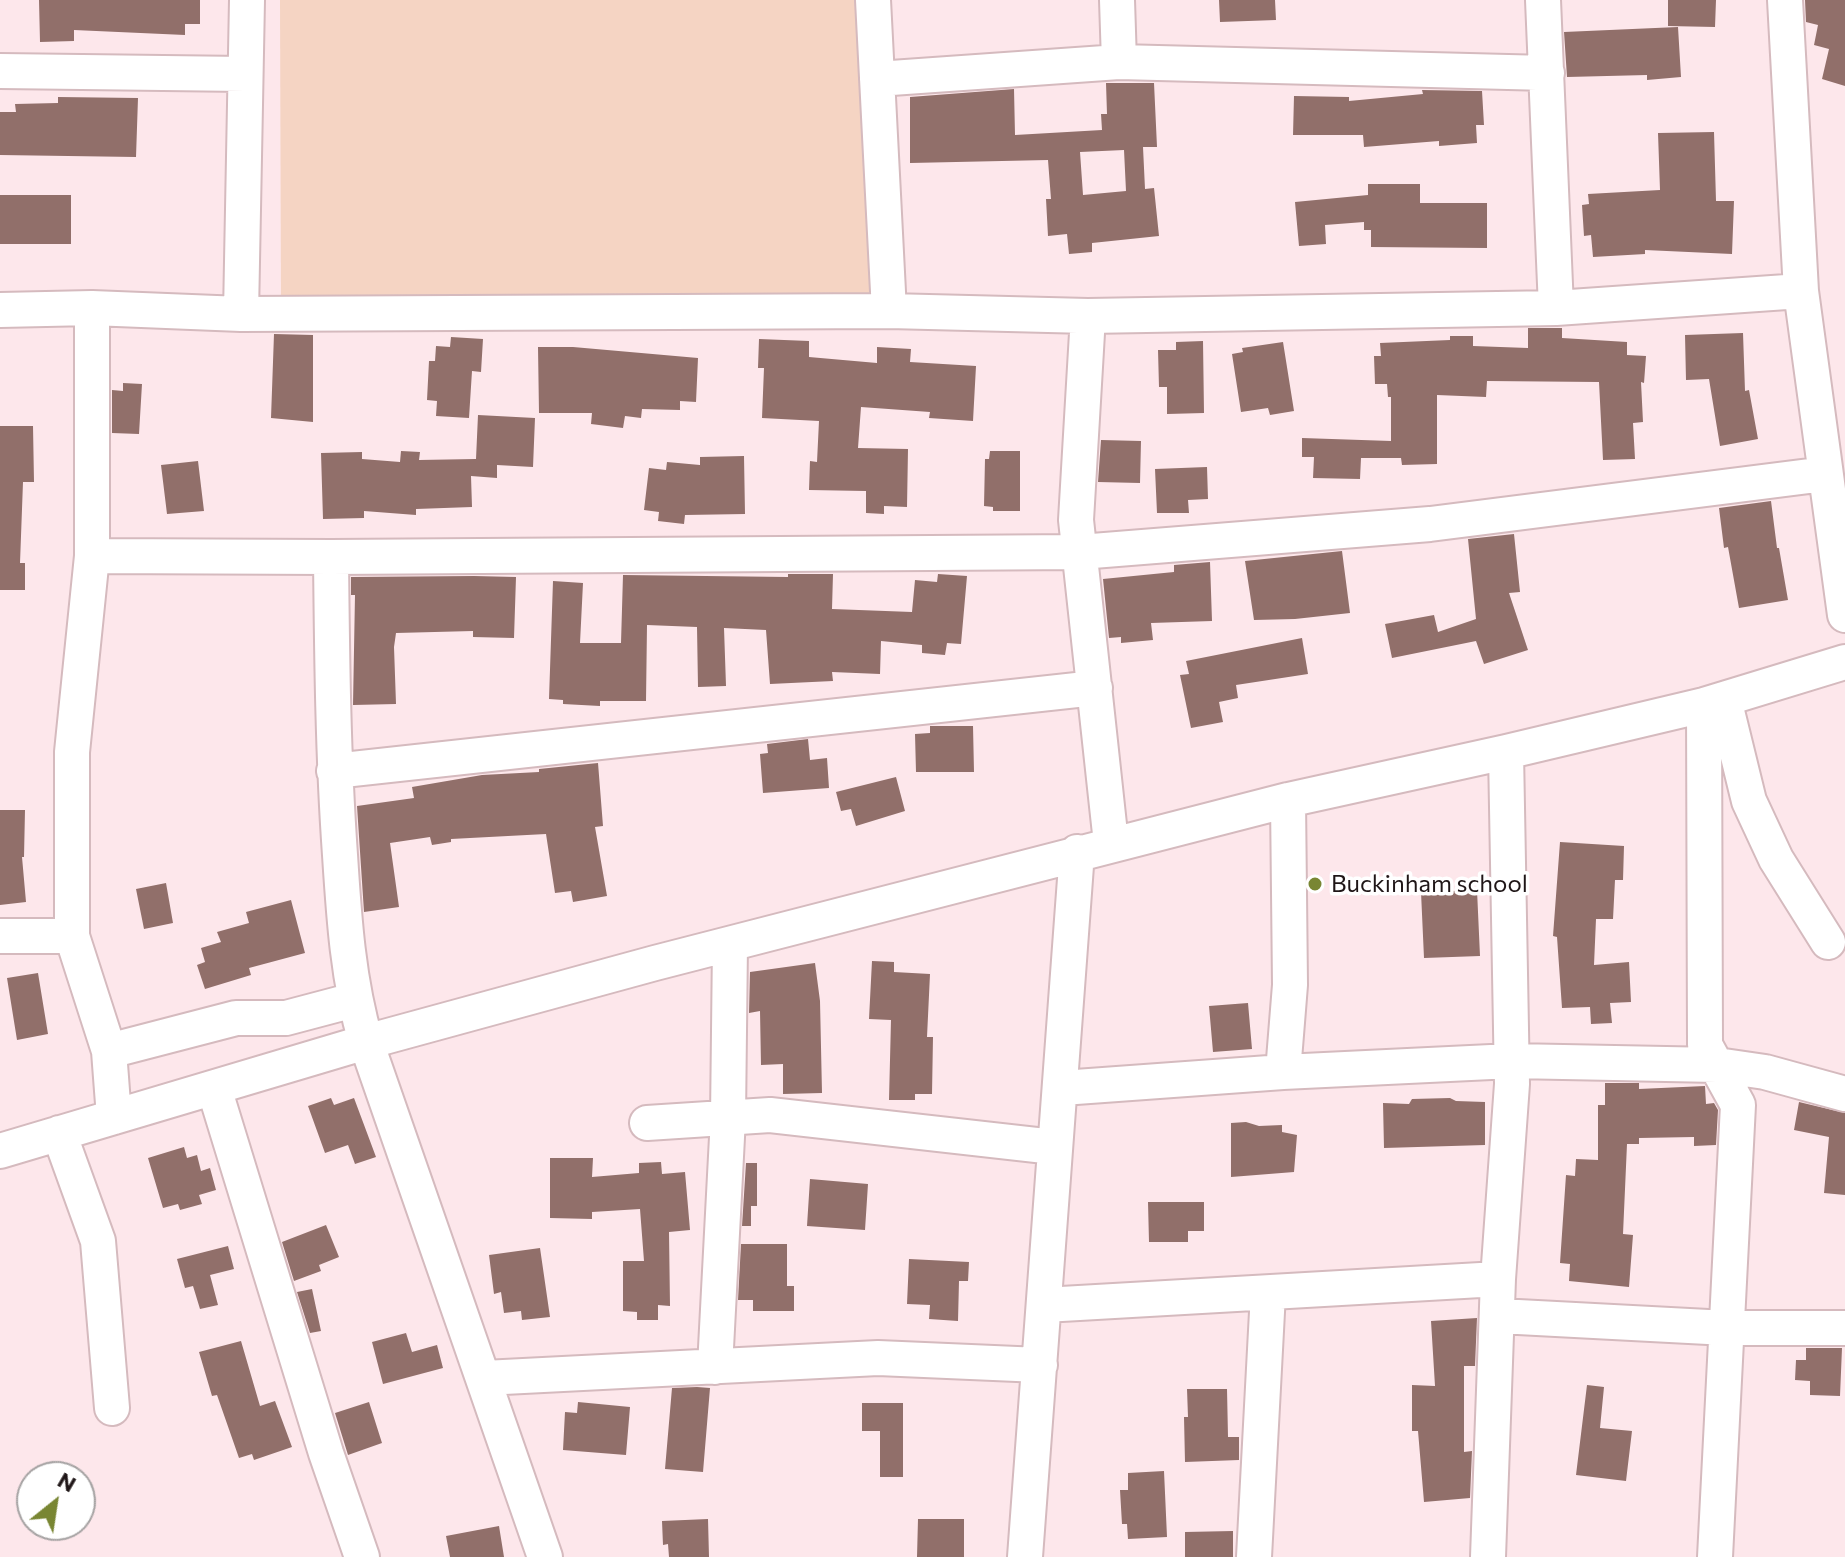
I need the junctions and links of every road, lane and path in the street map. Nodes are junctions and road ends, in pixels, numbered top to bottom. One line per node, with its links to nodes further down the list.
1 (247, 0): 9 (street)
2 (873, 0): 10 (street)
3 (1117, 0): 6 (street)
4 (1543, 0): 8 (street)
5 (1785, 0): 11 (street)
6 (1119, 62): 8 (street); 10 (street)
7 (0, 71): 9 (street)
8 (1547, 73): 13 (street)
9 (245, 74): 16 (street)
10 (877, 79): 15 (street)
11 (1801, 291): 13 (street); 18 (street)
12 (92, 308): 14 (street); 16 (street); 20 (street)
13 (1556, 308): 17 (street)
14 (0, 310)
15 (889, 311): 16 (street); 17 (street)
16 (241, 314)
17 (1088, 316): 19 (street)
18 (1825, 474): 19 (street); 22 (street)
19 (1080, 552): 21 (street); 24 (street)
20 (92, 556): 21 (street); 32 (street)
21 (331, 557): 27 (street)
22 (1845, 615)
23 (1845, 662): 25 (street)
24 (1095, 688): 27 (street); 29 (street)
25 (1714, 702): 26 (street); 33 (street); 39 (street)
26 (1506, 752): 28 (street); 38 (street)
27 (334, 771): 35 (street)
28 (1288, 800): 29 (street); 40 (street)
29 (1111, 843): 30 (street)
30 (1077, 852): 34 (street); 42 (street)
31 (0, 936): 32 (street)
32 (72, 936): 37 (street)
33 (1828, 942)
34 (730, 944): 36 (street); 45 (street)
35 (354, 1000): 36 (street); 37 (street)
36 (366, 1042): 41 (street); 58 (street)
37 (109, 1051): 44 (street)
38 (1512, 1061): 39 (street); 40 (street); 50 (street)
39 (1717, 1065): 43 (street); 54 (street)
40 (1283, 1072): 42 (street)
41 (214, 1088): 44 (street); 60 (street)
42 (1062, 1088): 48 (street)
43 (1845, 1094)
44 (114, 1117): 47 (street)
45 (728, 1118): 46 (street); 48 (street); 57 (street)
46 (647, 1123)
47 (59, 1133): 49 (street); 59 (street)
48 (1054, 1147): 52 (street)
49 (0, 1151)
50 (1498, 1279): 51 (street); 53 (street)
51 (1268, 1293): 52 (street); 63 (street)
52 (1044, 1305): 56 (street)
53 (1499, 1316): 54 (street); 64 (street)
54 (1727, 1328): 55 (street); 65 (street)
55 (1845, 1328)
56 (1040, 1365): 57 (street); 62 (street)
57 (715, 1367): 58 (street)
58 (484, 1378): 61 (street)
59 (112, 1408)
60 (362, 1557)
61 (545, 1557)
62 (1025, 1557)
63 (1254, 1557)
64 (1488, 1557)
65 (1715, 1557)

